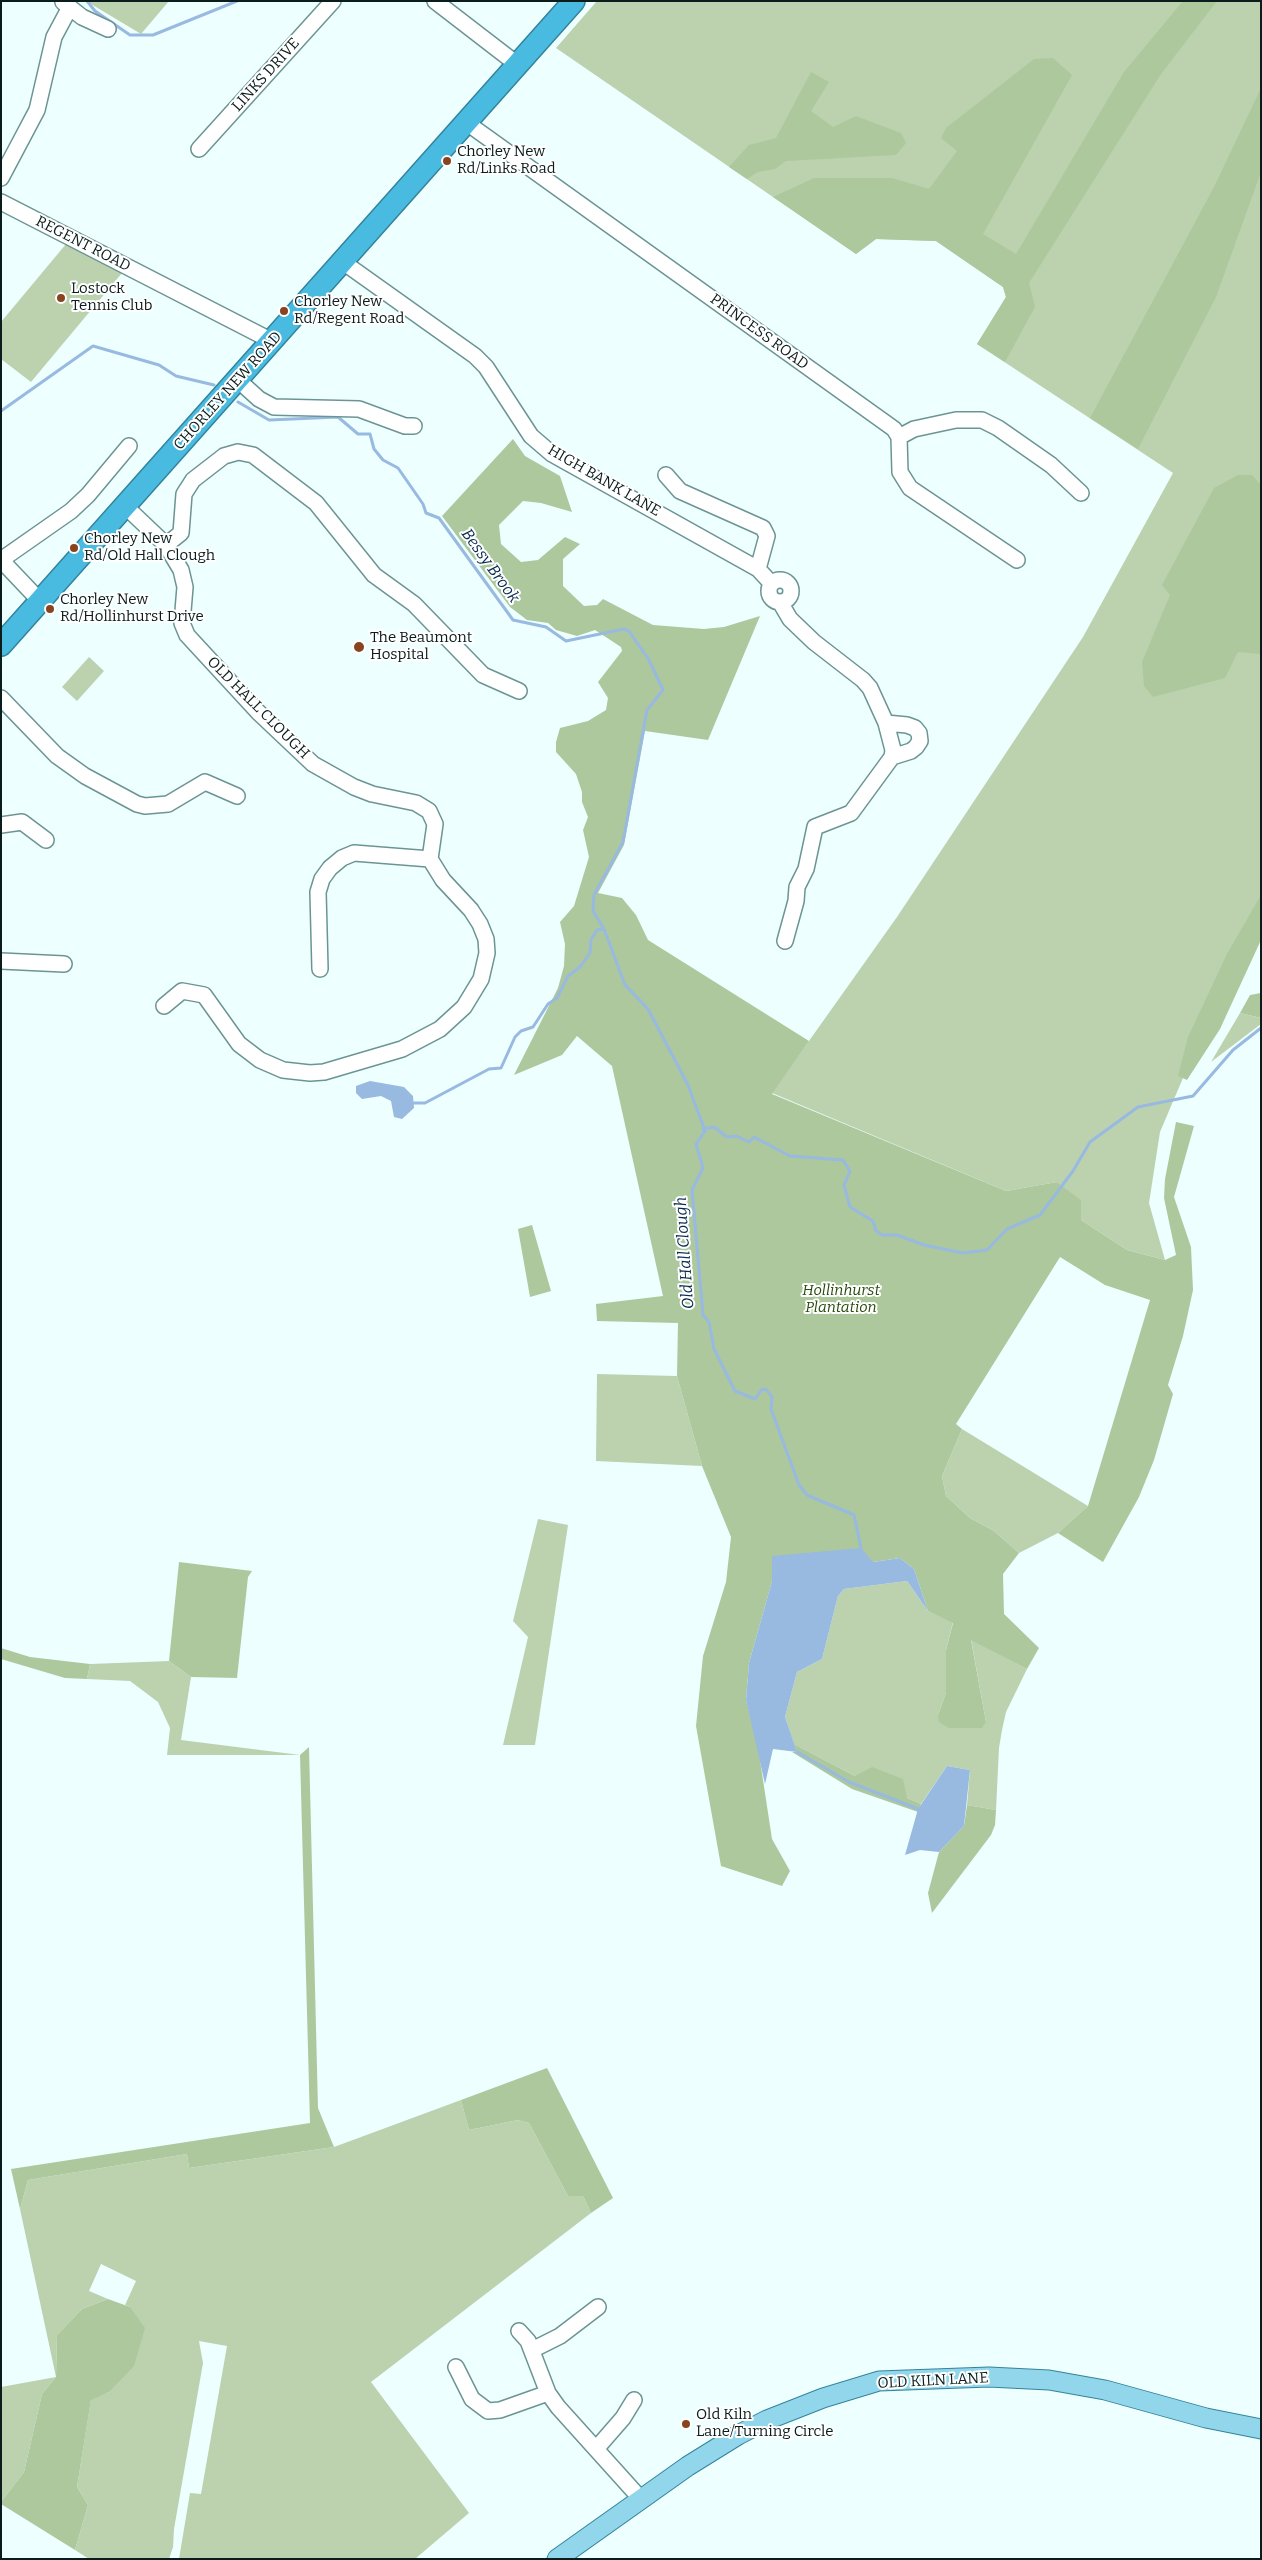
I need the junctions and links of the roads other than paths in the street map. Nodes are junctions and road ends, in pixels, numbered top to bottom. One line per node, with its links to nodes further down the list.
1 (333, 1): 8 (street, LINKS DRIVE)
2 (435, 1): 6 (street)
3 (574, 1): 6 (highway, CHORLEY NEW ROAD)
4 (66, 4): 5 (street); 9 (street)
5 (108, 29)
6 (518, 66): 7 (highway, CHORLEY NEW ROAD)
7 (467, 123): 11 (highway, CHORLEY NEW ROAD); 15 (street, PRINCESS ROAD)
8 (199, 149)
9 (1, 178)
10 (1, 202): 12 (street, REGENT ROAD)
11 (343, 262): 12 (highway, CHORLEY NEW ROAD); 23 (street, HIGH BANK LANE)
12 (272, 341): 13 (highway, CHORLEY NEW ROAD)
13 (238, 380): 14 (street); 19 (highway, CHORLEY NEW ROAD)
14 (416, 426)
15 (899, 437): 18 (street); 22 (street)
16 (121, 450): 21 (street)
17 (666, 475): 23 (street)
18 (1082, 493)
19 (125, 506): 20 (street, OLD HALL CLOUGH); 24 (highway, CHORLEY NEW ROAD)
20 (166, 545): 26 (street); 33 (street, OLD HALL CLOUGH)
21 (1, 560): 24 (street)
22 (1017, 560)
23 (758, 569): 28 (street, HIGH BANK LANE)
24 (40, 601): 25 (highway, CHORLEY NEW ROAD)
25 (1, 645)
26 (519, 691)
27 (1, 698): 30 (street)
28 (886, 723): 29 (street, HIGH BANK LANE); 29 (street)
29 (892, 757): 34 (street)
30 (237, 796)
31 (1, 825): 32 (street)
32 (46, 840)
33 (430, 859): 37 (street); 38 (street)
34 (785, 941)
35 (1, 961): 36 (street)
36 (64, 964)
37 (320, 969)
38 (164, 1006)
39 (599, 2306): 41 (street)
40 (519, 2331): 41 (street)
41 (532, 2350): 43 (street)
42 (456, 2367): 43 (street)
43 (548, 2393): 46 (street)
44 (634, 2400): 46 (street)
45 (1261, 2429): 47 (main road, OLD KILN LANE)
46 (596, 2449): 47 (street)
47 (640, 2498): 48 (main road, OLD KILN LANE)
48 (557, 2559)

